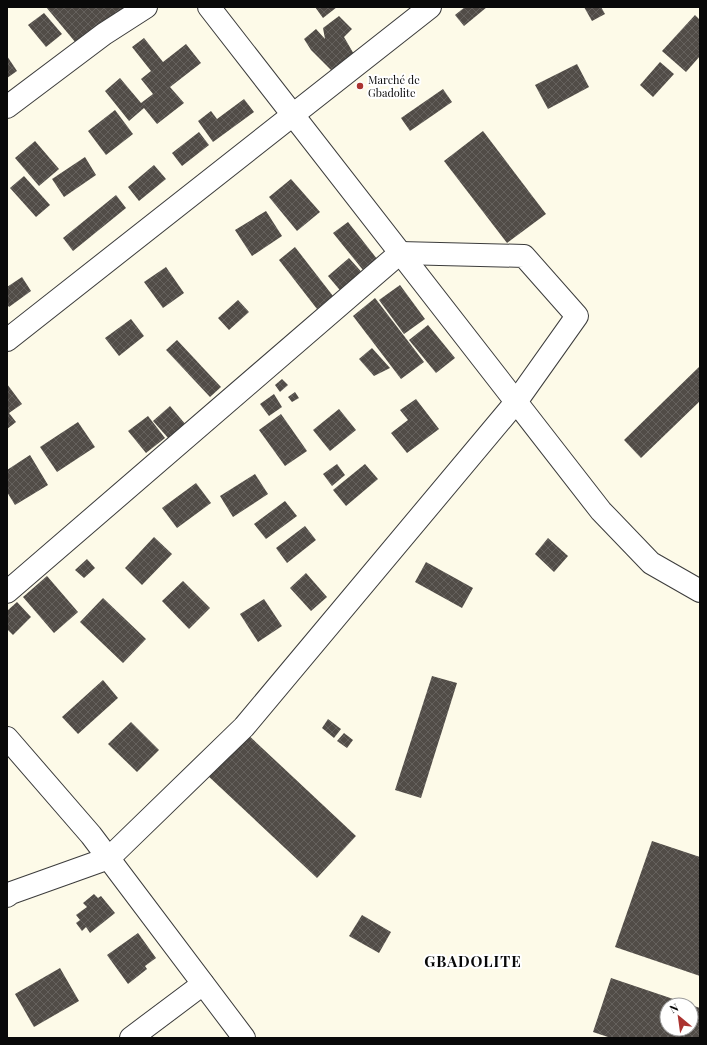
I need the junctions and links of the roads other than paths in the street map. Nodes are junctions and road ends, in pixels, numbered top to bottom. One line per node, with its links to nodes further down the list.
1 (146, 7): 4 (street)
2 (209, 7): 5 (street)
3 (430, 7): 5 (street)
4 (7, 107)
5 (293, 116): 6 (street); 7 (street)
6 (400, 252): 8 (street); 8 (street); 10 (street)
7 (7, 340)
8 (516, 402): 9 (street); 12 (street)
9 (700, 591)
10 (7, 592)
11 (7, 738): 12 (street)
12 (109, 858): 13 (street); 14 (street)
13 (7, 896)
14 (203, 984): 15 (street); 16 (street)
15 (131, 1038)
16 (244, 1038)

